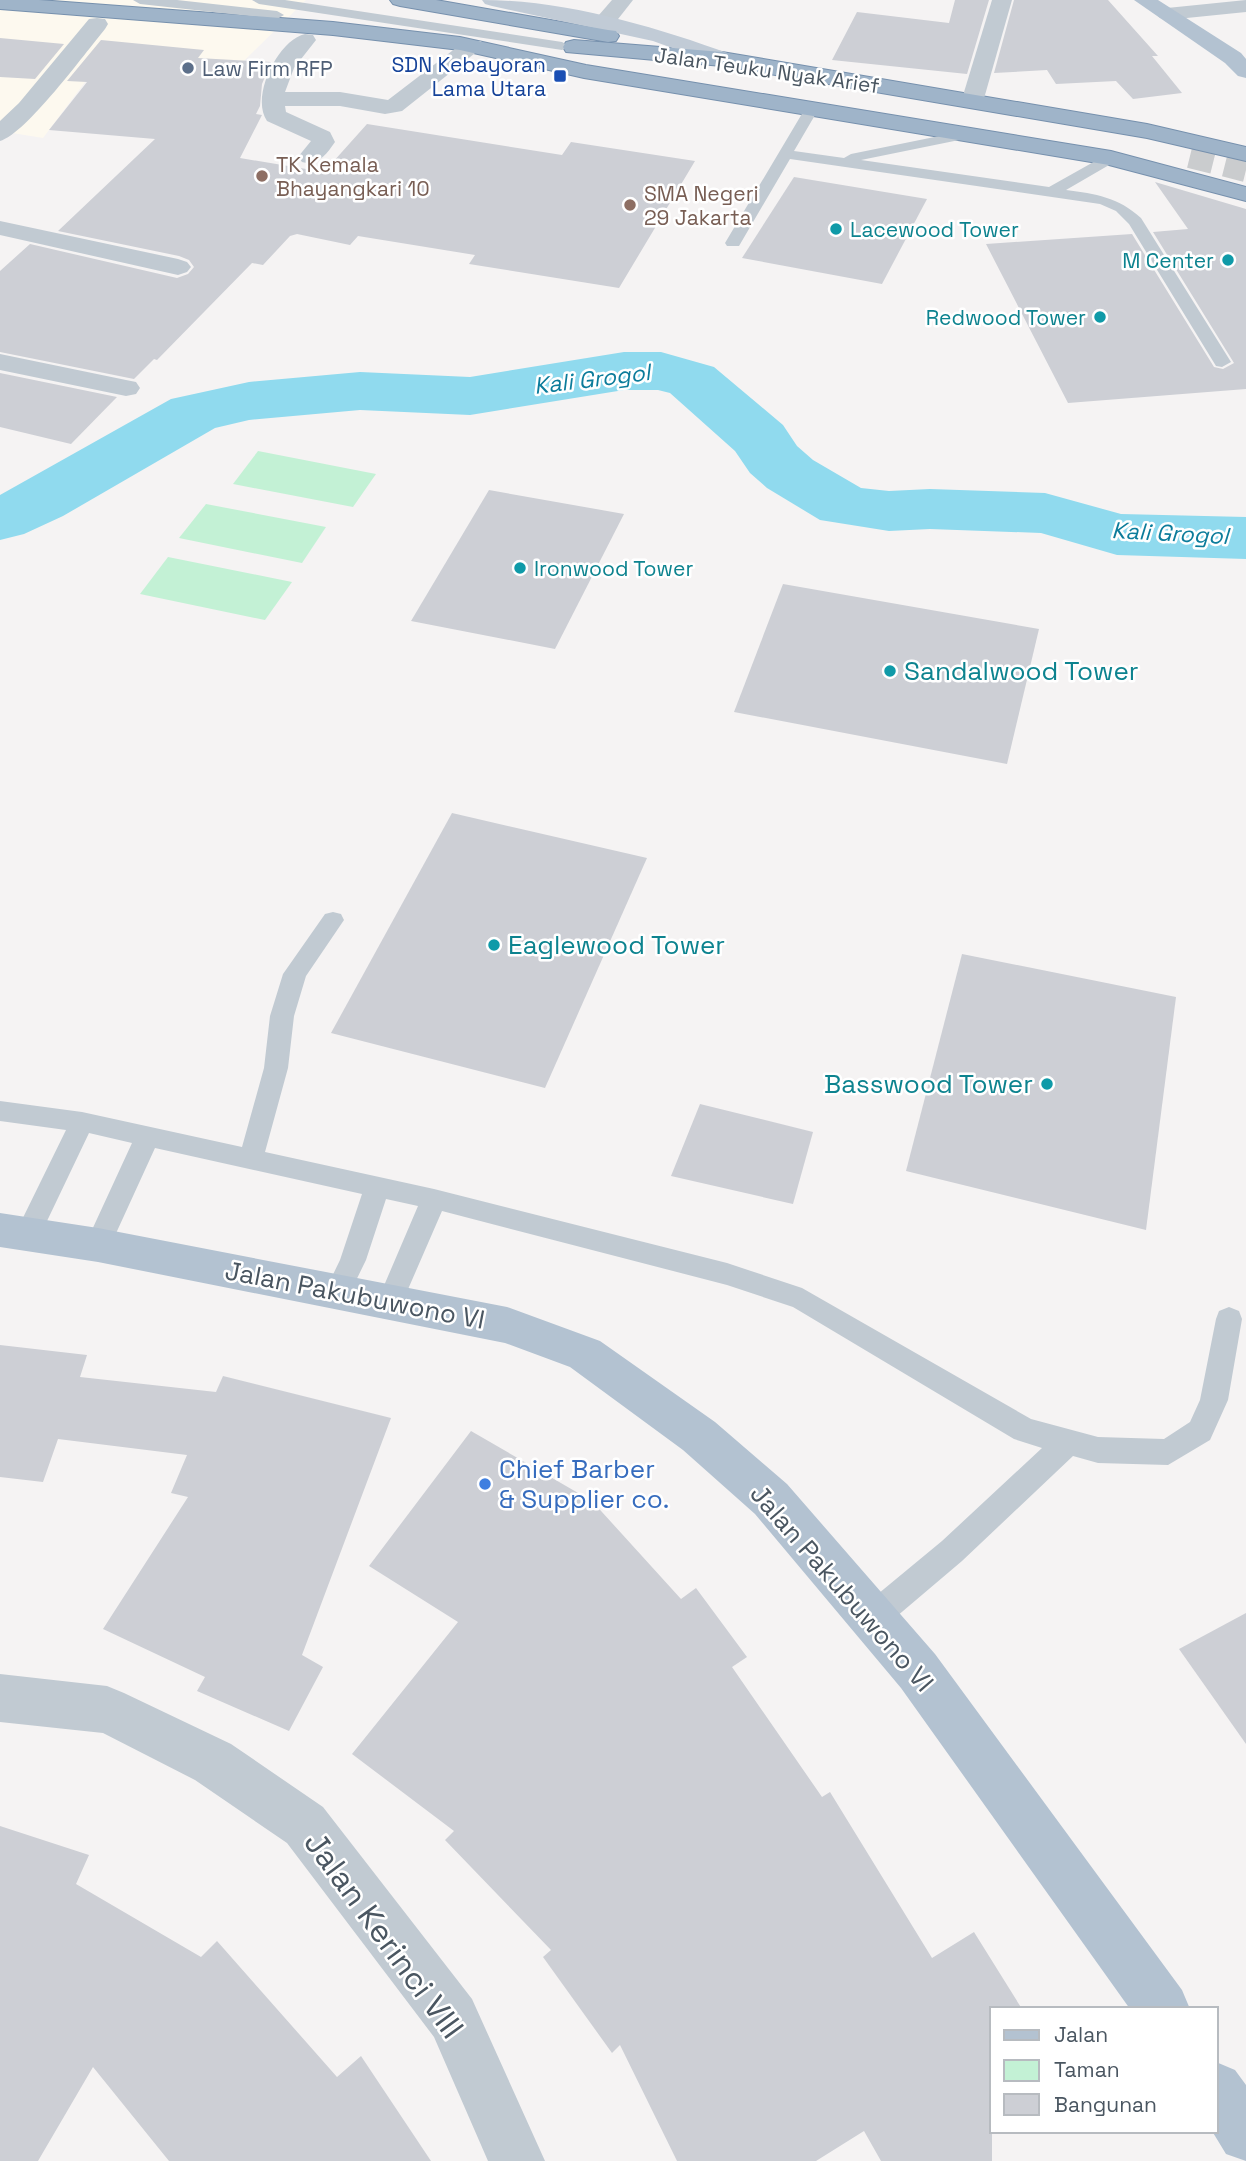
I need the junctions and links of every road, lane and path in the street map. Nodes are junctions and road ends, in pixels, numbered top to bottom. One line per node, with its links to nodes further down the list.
1 (140, 0): 16 (lane)
2 (259, 0): 18 (lane)
3 (286, 0): 18 (highway, Jalan Teuku Nyak Arief)
4 (400, 0): 19 (highway)
5 (492, 0): 13 (main road)
6 (623, 0): 13 (street)
7 (1002, 0): 25 (street)
8 (1144, 0): 11 (main road)
9 (0, 3): 16 (highway)
10 (1246, 6): 11 (street)
11 (1167, 14): 22 (main road)
12 (0, 16): 14 (highway)
13 (603, 23): 21 (main road)
14 (97, 24): 15 (highway); 27 (street)
15 (305, 40): 16 (highway); 24 (street)
16 (437, 41): 17 (highway, Jalan Teuku Nyak Arief)
17 (473, 46): 20 (highway, Jalan Teuku Nyak Arief); 24 (street)
18 (562, 46): 19 (highway, Jalan Teuku Nyak Arief); 23 (highway)
19 (687, 55): 21 (highway, Jalan Teuku Nyak Arief)
20 (541, 58): 23 (highway); 26 (highway, Jalan Teuku Nyak Arief)
21 (722, 59): 25 (highway, Jalan Teuku Nyak Arief)
22 (1246, 71)
23 (736, 81): 31 (highway)
24 (272, 99): 32 (street)
25 (972, 102): 30 (highway, Jalan Teuku Nyak Arief)
26 (811, 110): 28 (highway, Jalan Teuku Nyak Arief); 29 (lane)
27 (0, 134)
28 (964, 135): 33 (highway, Jalan Teuku Nyak Arief); 34 (lane)
29 (785, 154): 34 (lane); 38 (lane)
30 (1246, 154)
31 (1190, 156)
32 (310, 157)
33 (1111, 158): 35 (lane); 36 (highway, Jalan Teuku Nyak Arief)
34 (833, 161): 35 (lane)
35 (1050, 192): 41 (lane)
36 (1246, 194)
37 (3, 232): 39 (street)
38 (733, 243)
39 (178, 267)
40 (0, 362): 42 (street)
41 (1222, 362)
42 (126, 388)
43 (333, 920): 47 (lane)
44 (0, 1111): 45 (lane)
45 (82, 1122): 46 (lane); 50 (lane)
46 (147, 1137): 47 (lane); 51 (lane)
47 (251, 1158): 48 (lane)
48 (377, 1188): 49 (lane); 52 (lane)
49 (434, 1199): 53 (lane); 55 (lane)
50 (14, 1232): 51 (main road, Jalan Pakubuwono VI)
51 (98, 1245): 52 (main road, Jalan Pakubuwono VI)
52 (338, 1291): 53 (main road, Jalan Pakubuwono VI)
53 (390, 1302): 56 (main road, Jalan Pakubuwono VI)
54 (1229, 1320): 55 (lane)
55 (1068, 1442): 56 (lane)
56 (872, 1618): 58 (main road, Jalan Pakubuwono VI)
57 (0, 1698): 61 (street, Jalan Kerinci VIII)
58 (1162, 2007)
59 (1218, 2092): 60 (main road)
60 (1246, 2134)
61 (517, 2161)

